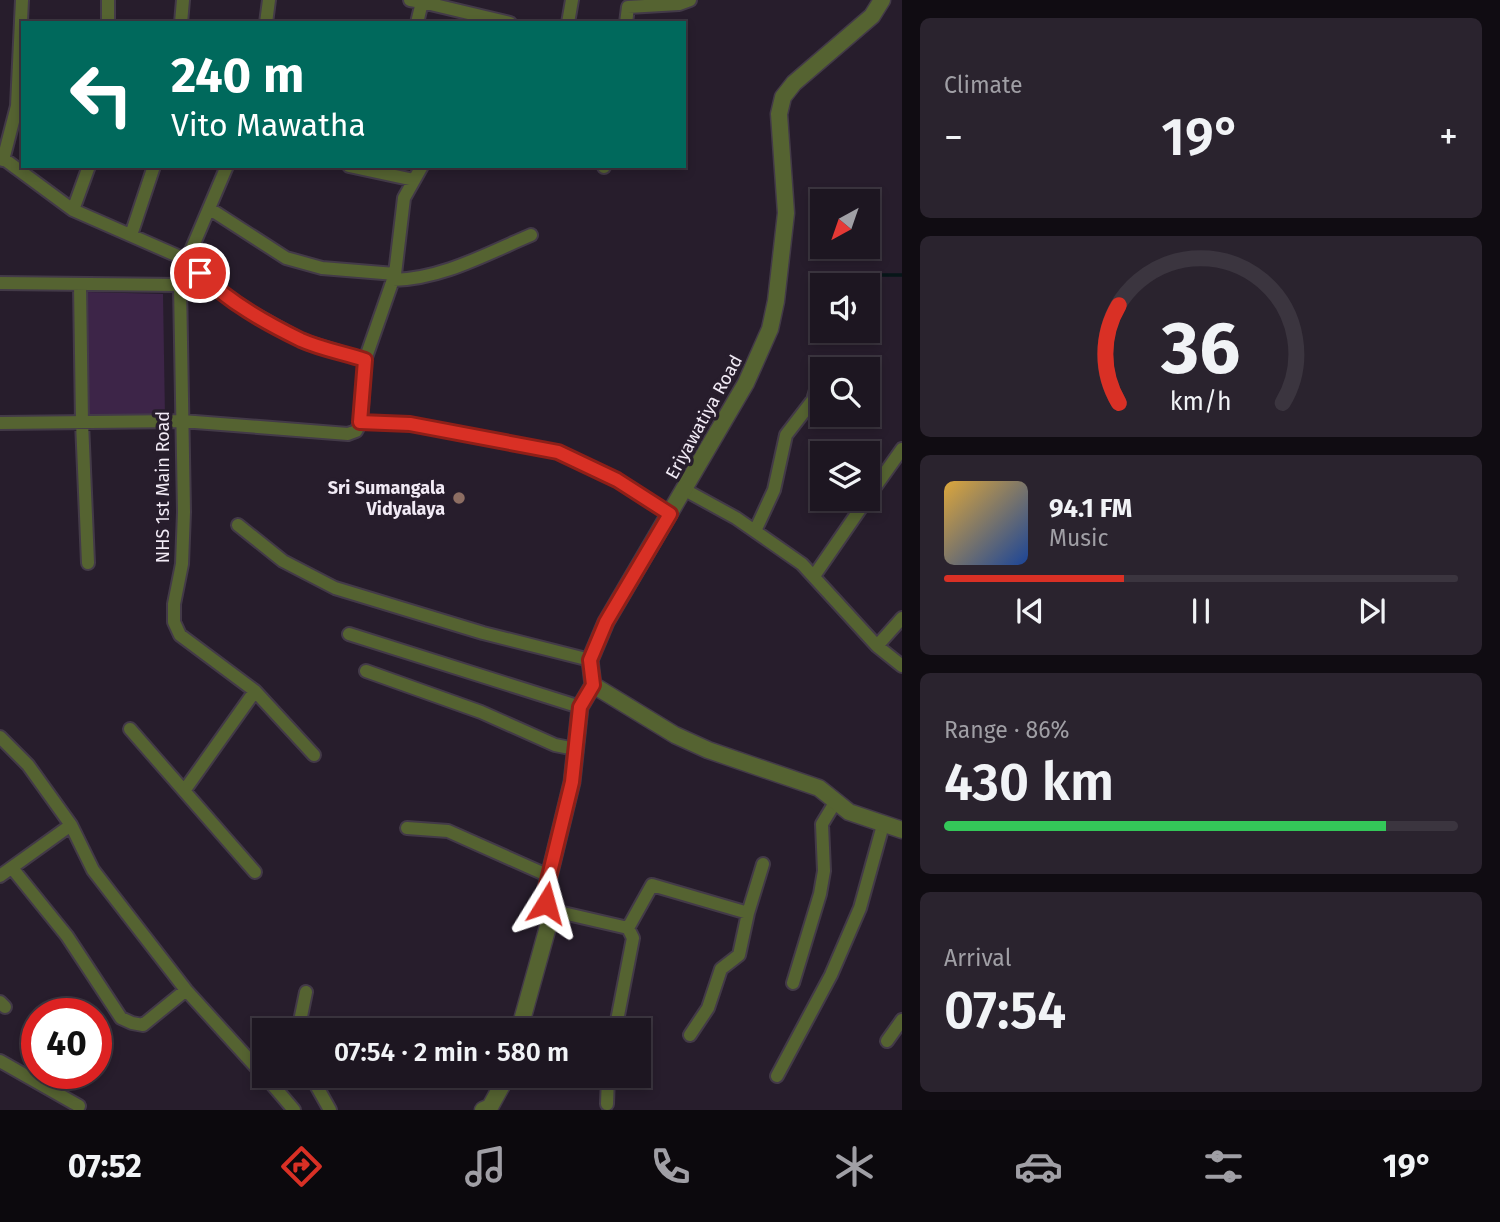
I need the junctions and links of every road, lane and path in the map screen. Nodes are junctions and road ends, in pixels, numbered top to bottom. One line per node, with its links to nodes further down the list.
1 (22, 0): 10 (street)
2 (108, 0): 12 (street)
3 (183, 0): 13 (street)
4 (269, 0): 14 (street)
5 (572, 0): 16 (street)
6 (690, 0): 17 (street)
7 (882, 0): 43 (street, Eriyawatiya Road)
8 (416, 1): 9 (street); 15 (street)
9 (479, 19)
10 (21, 21)
11 (21, 21): 18 (street)
12 (108, 21)
13 (181, 21)
14 (266, 21)
15 (417, 21)
16 (568, 21)
17 (626, 21)
18 (2, 158): 27 (street)
19 (88, 168): 27 (street)
20 (153, 168): 28 (street)
21 (226, 168): 26 (street, NHS 1st Main Road)
22 (368, 168): 24 (street)
23 (421, 168): 25 (street)
24 (387, 170): 25 (street)
25 (414, 180): 31 (street)
26 (210, 209): 30 (street, NHS 1st Main Road); 31 (street)
27 (73, 211): 28 (street)
28 (131, 235): 30 (street)
29 (531, 235): 31 (street)
30 (187, 260): 34 (street, NHS 1st Main Road); 35 (street)
31 (394, 277): 35 (street)
32 (0, 283): 33 (street)
33 (80, 285): 34 (street); 38 (street)
34 (180, 285): 37 (street, NHS 1st Main Road)
35 (365, 360): 39 (street)
36 (810, 404): 47 (street)
37 (181, 421): 38 (street); 39 (street); 57 (street, NHS 1st Main Road)
38 (82, 422): 40 (street); 48 (street)
39 (360, 422): 45 (street)
40 (0, 423)
41 (901, 449): 42 (street)
42 (880, 480)
43 (685, 491): 45 (street, Eriyawatiya Road); 47 (street)
44 (859, 511): 49 (street)
45 (670, 514): 53 (street, Eriyawatiya Road)
46 (238, 525): 53 (street)
47 (755, 531): 49 (street)
48 (88, 563)
49 (814, 576): 52 (street)
50 (901, 618): 52 (street)
51 (349, 634): 58 (street)
52 (877, 646): 54 (street)
53 (590, 660): 56 (street, Eriyawatiya Road)
54 (901, 666)
55 (366, 671): 61 (street)
56 (593, 685): 58 (street); 64 (street)
57 (255, 691): 62 (street, NHS 1st Main Road); 63 (street)
58 (580, 707): 61 (street)
59 (130, 730): 63 (street)
60 (0, 737): 65 (street)
61 (575, 749): 73 (street)
62 (314, 755)
63 (184, 791): 71 (street)
64 (836, 802): 66 (street); 77 (street)
65 (71, 825): 70 (street); 78 (street)
66 (883, 825): 68 (street); 88 (street)
67 (407, 828): 73 (street)
68 (901, 830)
69 (764, 864): 75 (street)
70 (12, 867): 72 (street); 78 (street)
71 (255, 872)
72 (0, 876)
73 (549, 876): 74 (street)
74 (550, 910): 76 (street); 81 (street)
75 (748, 912): 76 (street); 84 (street)
76 (628, 928): 82 (street)
77 (793, 983)
78 (186, 990): 87 (street)
79 (306, 992): 80 (street)
80 (301, 1018)
81 (523, 1018)
82 (618, 1018)
83 (901, 1020): 85 (street)
84 (690, 1035)
85 (887, 1041)
86 (0, 1061): 94 (street)
87 (252, 1062)
88 (777, 1076)
89 (275, 1088): 95 (street)
90 (317, 1088): 96 (street)
91 (500, 1088): 97 (street)
92 (608, 1088): 93 (street)
93 (607, 1104)
94 (79, 1106)
95 (294, 1110)
96 (330, 1110)
97 (483, 1110)

